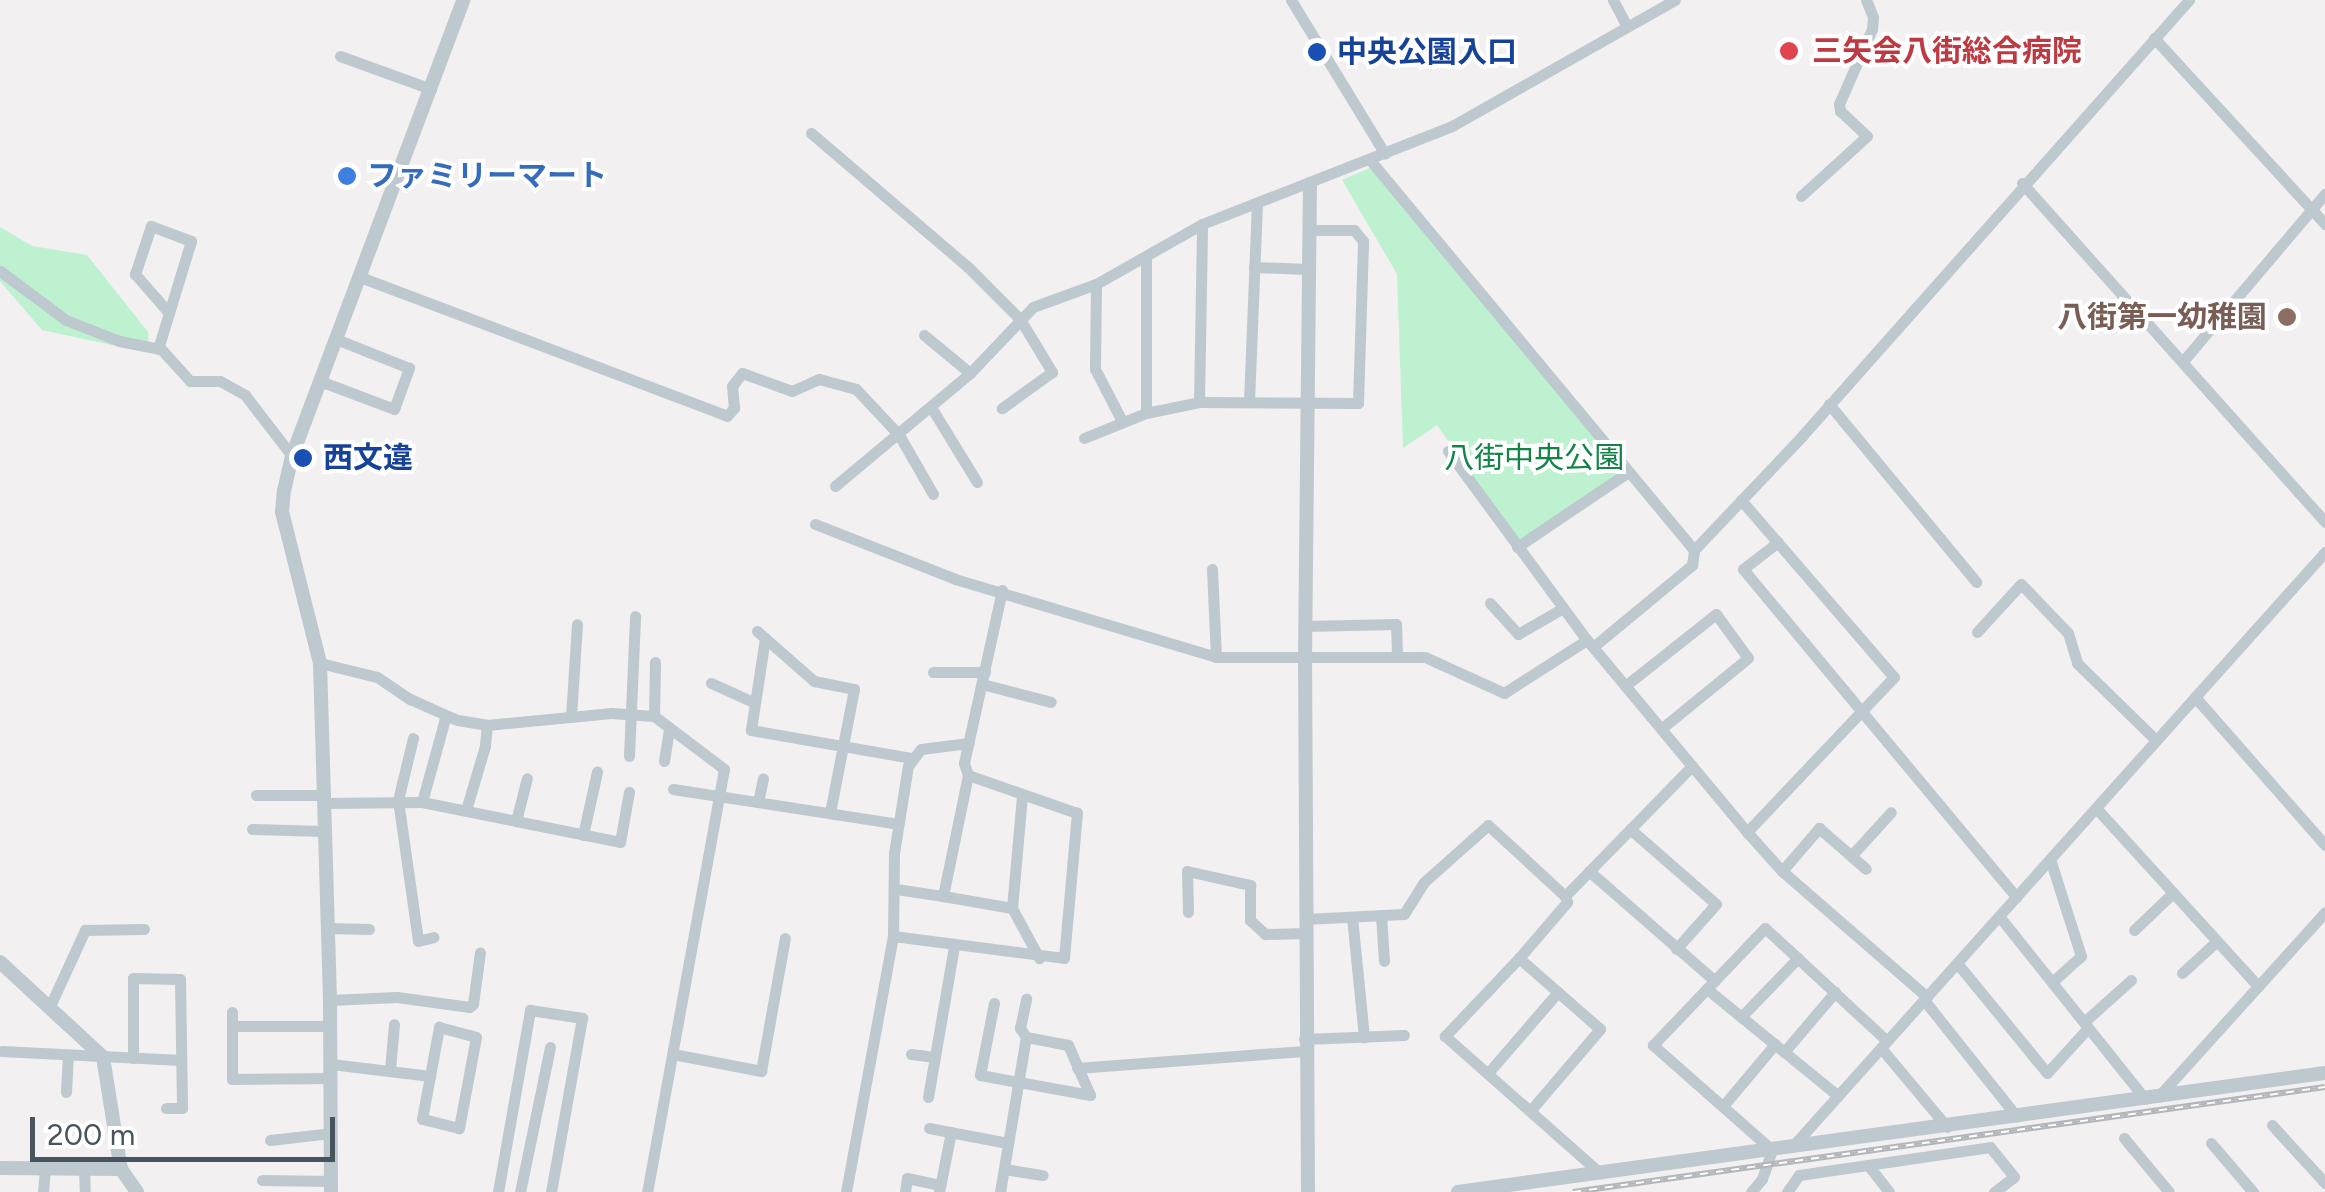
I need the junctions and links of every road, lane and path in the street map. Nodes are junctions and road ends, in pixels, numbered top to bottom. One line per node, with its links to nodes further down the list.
1 (463, 0): 10 (street)
2 (1291, 0): 12 (street)
3 (1613, 0): 7 (street)
4 (1675, 0): 7 (street)
5 (1866, 0): 17 (street)
6 (2189, 0): 8 (street)
7 (1628, 26): 12 (street)
8 (2154, 38): 14 (street); 19 (street)
9 (340, 56): 10 (street)
10 (431, 89): 27 (street)
11 (812, 133): 30 (street)
12 (1384, 154): 13 (street)
13 (1370, 160): 15 (street); 49 (street)
14 (2022, 183): 34 (street); 40 (street)
15 (1310, 184): 18 (street); 22 (street)
16 (2325, 194): 19 (street)
17 (1800, 196)
18 (1257, 204): 20 (street); 24 (street)
19 (2312, 209): 21 (street); 34 (street)
20 (1202, 224): 23 (street); 37 (street)
21 (2325, 224)
22 (1309, 230): 25 (street); 39 (street)
23 (1146, 256): 28 (street); 43 (street)
24 (1254, 267): 25 (street); 38 (street)
25 (1308, 269): 39 (street)
26 (0, 271): 33 (street)
27 (360, 277): 32 (street); 45 (street)
28 (1096, 284): 30 (street); 44 (street)
29 (169, 313): 29 (street); 33 (street)
30 (1020, 319): 35 (street); 42 (street)
31 (924, 335): 35 (street)
32 (336, 339): 36 (street); 36 (street)
33 (158, 349): 48 (street)
34 (2184, 360): 54 (street)
35 (970, 373): 41 (street)
36 (320, 381): 48 (street)
37 (1199, 402): 38 (street); 43 (street)
38 (1248, 402): 39 (street)
39 (1306, 402): 67 (street)
40 (1829, 404): 53 (street); 61 (street)
41 (931, 407): 45 (street); 50 (street)
42 (1002, 408)
43 (1146, 413): 44 (street)
44 (1122, 421): 46 (street)
45 (899, 435): 51 (street); 52 (street)
46 (1084, 438)
47 (1448, 452): 57 (street)
48 (292, 456): 74 (street)
49 (1628, 472): 57 (street); 58 (street)
50 (977, 482)
51 (835, 486)
52 (933, 494)
53 (1742, 500): 56 (street); 58 (street)
54 (2325, 522)
55 (816, 524): 62 (street)
56 (1778, 542): 82 (street); 82 (street)
57 (1517, 547): 64 (street)
58 (1694, 550): 69 (street)
59 (2325, 552): 79 (street)
60 (1212, 570): 70 (street)
61 (1976, 582)
62 (1002, 590): 70 (street); 76 (street)
63 (1490, 603): 64 (street)
64 (1563, 608): 69 (street)
65 (635, 616): 84 (street)
66 (577, 624): 86 (street)
67 (1305, 626): 71 (street); 72 (street)
68 (1977, 632): 91 (street)
69 (1590, 643): 71 (street); 78 (street)
70 (1216, 657): 72 (street)
71 (1396, 657): 72 (street)
72 (1305, 658): 139 (street)
73 (655, 662): 85 (street)
74 (320, 664): 83 (street); 107 (street)
75 (934, 672): 76 (street)
76 (983, 678): 80 (street); 92 (street)
77 (710, 682): 81 (street)
78 (1625, 686): 89 (street); 89 (street)
79 (2195, 697): 91 (street); 122 (street)
80 (1051, 702)
81 (755, 703): 93 (street); 93 (street)
82 (1862, 714): 120 (street); 132 (street)
83 (446, 715): 87 (street); 109 (street)
84 (630, 715): 85 (street); 86 (street); 94 (street)
85 (654, 716): 88 (street)
86 (571, 718): 87 (street)
87 (486, 726): 112 (street)
88 (669, 728): 96 (street); 106 (street)
89 (1661, 729): 97 (street)
90 (413, 738): 108 (street)
91 (2156, 740): 111 (street)
92 (968, 743): 95 (street); 99 (street)
93 (844, 746): 95 (street); 114 (street)
94 (628, 756)
95 (910, 758): 116 (street)
96 (664, 761)
97 (1692, 766): 118 (street); 120 (street)
98 (597, 772): 121 (street)
99 (968, 775): 105 (street); 130 (street)
100 (527, 778): 115 (street)
101 (763, 779): 110 (street)
102 (673, 789): 106 (street)
103 (629, 792): 121 (street)
104 (256, 795): 107 (street)
105 (1022, 795): 133 (street); 151 (street)
106 (721, 796): 110 (street); 182 (street)
107 (325, 799): 108 (street); 119 (street)
108 (398, 800): 109 (street); 144 (street)
109 (422, 802): 112 (street)
110 (758, 802): 114 (street)
111 (2096, 808): 124 (street); 129 (street)
112 (466, 810): 115 (street)
113 (1891, 812): 123 (street)
114 (830, 814): 116 (street)
115 (516, 820): 121 (street)
116 (898, 824): 128 (street)
117 (252, 829): 119 (street)
118 (1630, 830): 126 (street); 149 (street)
119 (324, 831): 140 (street)
120 (1747, 832): 127 (street)
121 (582, 835)
122 (2325, 845)
123 (1851, 856): 125 (street); 127 (street)
124 (2050, 859): 132 (street); 159 (street)
125 (1866, 869)
126 (1589, 871): 131 (street); 149 (street)
127 (1782, 871): 164 (street)
128 (896, 888): 130 (street); 145 (street)
129 (2173, 892): 143 (street); 147 (street)
130 (943, 896): 133 (street)
131 (1565, 896): 136 (street); 152 (street)
132 (2016, 897): 138 (street)
133 (1012, 908): 151 (street)
134 (1188, 912): 139 (street)
135 (2325, 912): 161 (street)
136 (1380, 915): 137 (street); 154 (street)
137 (1352, 916): 139 (street); 174 (street)
138 (1999, 916): 156 (street); 159 (street)
139 (1305, 926): 177 (street)
140 (328, 928): 141 (street); 166 (street)
141 (368, 928)
142 (144, 929): 168 (street)
143 (2134, 930)
144 (434, 936)
145 (893, 936): 148 (street); 234 (street)
146 (785, 938): 182 (street)
147 (2216, 941): 157 (street); 161 (street)
148 (954, 946): 151 (street); 184 (street)
149 (1676, 949): 160 (street)
150 (480, 952): 166 (street)
151 (1039, 958)
152 (1519, 958): 162 (street); 191 (street)
153 (1798, 958): 160 (street); 163 (street); 169 (street)
154 (1384, 961)
155 (0, 962): 168 (street)
156 (1957, 963): 164 (street); 171 (street)
157 (2182, 973)
158 (2130, 980): 171 (street)
159 (2052, 982): 171 (street)
160 (1711, 985): 169 (street); 199 (street)
161 (2258, 986): 198 (street)
162 (1558, 992): 191 (street); 201 (street)
163 (1835, 992): 176 (street); 179 (street)
164 (1925, 998): 176 (street); 202 (street)
165 (1026, 999): 175 (street)
166 (330, 1000): 172 (street)
167 (994, 1003): 194 (street)
168 (50, 1006): 185 (street)
169 (1741, 1017): 179 (street)
170 (394, 1024): 189 (street)
171 (2086, 1025): 198 (street)
172 (330, 1026): 190 (street); 190 (street)
173 (1404, 1035): 174 (street)
174 (1364, 1036): 177 (street)
175 (1026, 1038): 188 (street); 194 (street)
176 (1884, 1044): 196 (street); 204 (street)
177 (1304, 1045): 188 (street); 237 (street)
178 (550, 1047): 231 (street)
179 (1779, 1048): 196 (street); 199 (street)
180 (2, 1050): 181 (street)
181 (68, 1054): 185 (street); 195 (street)
182 (673, 1054): 233 (street)
183 (911, 1054): 184 (street)
184 (935, 1056): 197 (street)
185 (103, 1058): 186 (street); 218 (street)
186 (133, 1058): 187 (street); 187 (street)
187 (182, 1060): 200 (street)
188 (1077, 1068): 194 (street)
189 (390, 1069): 190 (street); 193 (street)
190 (331, 1071): 207 (street)
191 (1488, 1073): 201 (street)
192 (2325, 1073): 198 (street)
193 (430, 1076): 193 (street)
194 (1018, 1082): 210 (street)
195 (66, 1092)
196 (1838, 1096): 212 (street)
197 (928, 1097)
198 (2151, 1098): 202 (street)
199 (1723, 1106): 213 (street)
200 (166, 1108)
201 (1530, 1111): 220 (street)
202 (2017, 1117): 204 (street)
203 (2272, 1125): 223 (street)
204 (1947, 1126): 212 (street)
205 (929, 1128): 206 (street)
206 (951, 1132): 210 (street); 225 (street)
207 (331, 1134): 209 (street); 224 (street)
208 (2124, 1138): 242 (street)
209 (270, 1140)
210 (1008, 1143): 219 (street)
211 (2212, 1144): 243 (street)
212 (1792, 1147): 213 (street)
213 (1772, 1150): 220 (street); 226 (street)
214 (1868, 1165): 239 (street); 240 (street); 241 (street)
215 (0, 1168): 216 (street)
216 (45, 1168): 217 (street); 227 (street)
217 (84, 1168): 218 (street); 228 (street)
218 (121, 1169): 229 (street)
219 (1004, 1170): 221 (street); 236 (street)
220 (1600, 1173): 238 (street)
221 (1042, 1175)
222 (262, 1180): 224 (street)
223 (2325, 1183)
224 (331, 1187)
225 (940, 1189): 235 (street)
226 (1754, 1191)
227 (43, 1192)
228 (85, 1192)
229 (137, 1192)
230 (498, 1192): 232 (street)
231 (520, 1192)
232 (551, 1192)
233 (647, 1192)
234 (846, 1192)
235 (904, 1192)
236 (1000, 1192)
237 (1308, 1192)
238 (1458, 1192)
239 (1787, 1192)
240 (1890, 1192)
241 (1994, 1192)
242 (2170, 1192)
243 (2253, 1192)

